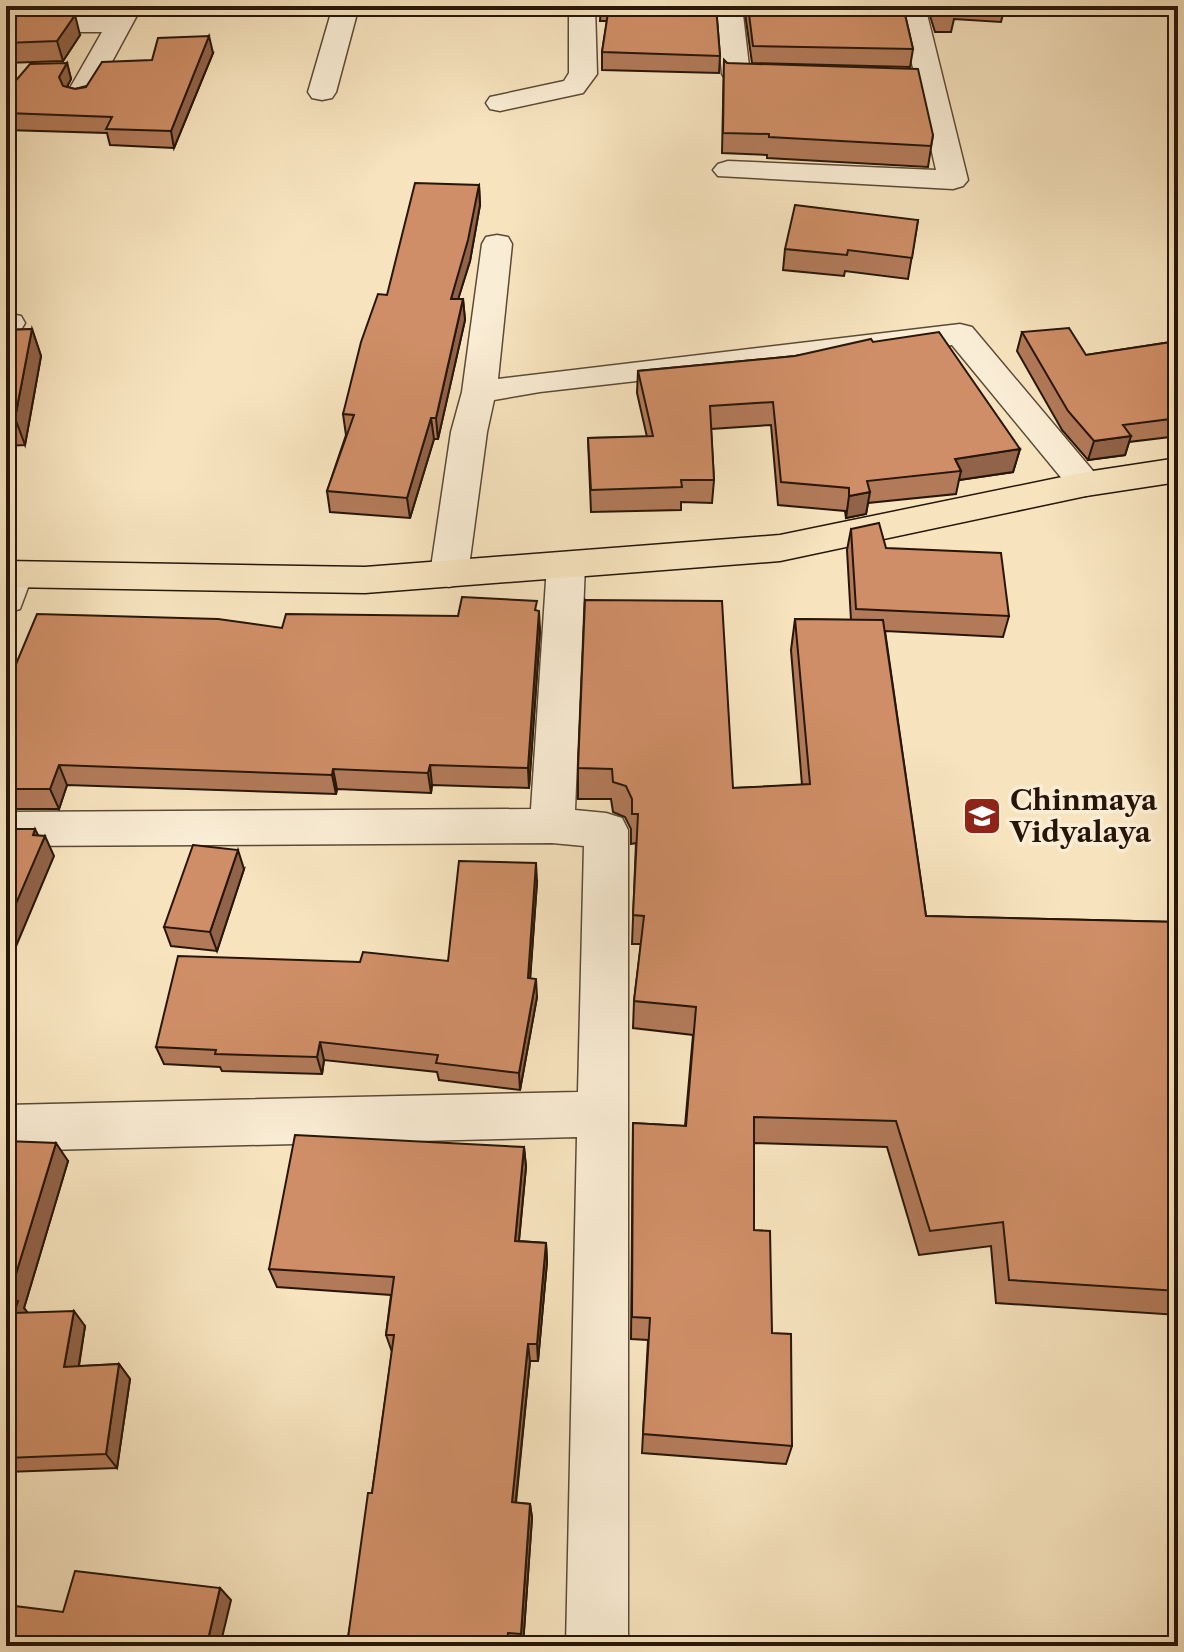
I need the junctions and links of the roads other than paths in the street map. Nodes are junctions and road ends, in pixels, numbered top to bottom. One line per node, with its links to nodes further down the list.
1 (346, 6): 10 (street)
2 (582, 6): 12 (street)
3 (729, 6): 7 (street)
4 (912, 6): 9 (street)
5 (123, 15): 6 (street); 11 (street)
6 (6, 24)
7 (811, 75)
8 (901, 77): 9 (street)
9 (931, 78): 13 (street)
10 (322, 92)
11 (80, 95)
12 (500, 103)
13 (728, 170)
14 (497, 244): 15 (street)
15 (479, 392): 17 (street); 19 (street)
16 (1178, 470): 17 (main road)
17 (1086, 484): 18 (main road)
18 (566, 565): 19 (main road); 21 (street)
19 (449, 574): 20 (main road)
20 (9, 582)
21 (552, 826): 22 (street); 23 (street)
22 (6, 829)
23 (603, 1114): 24 (street); 25 (street)
24 (6, 1128)
25 (597, 1646)

